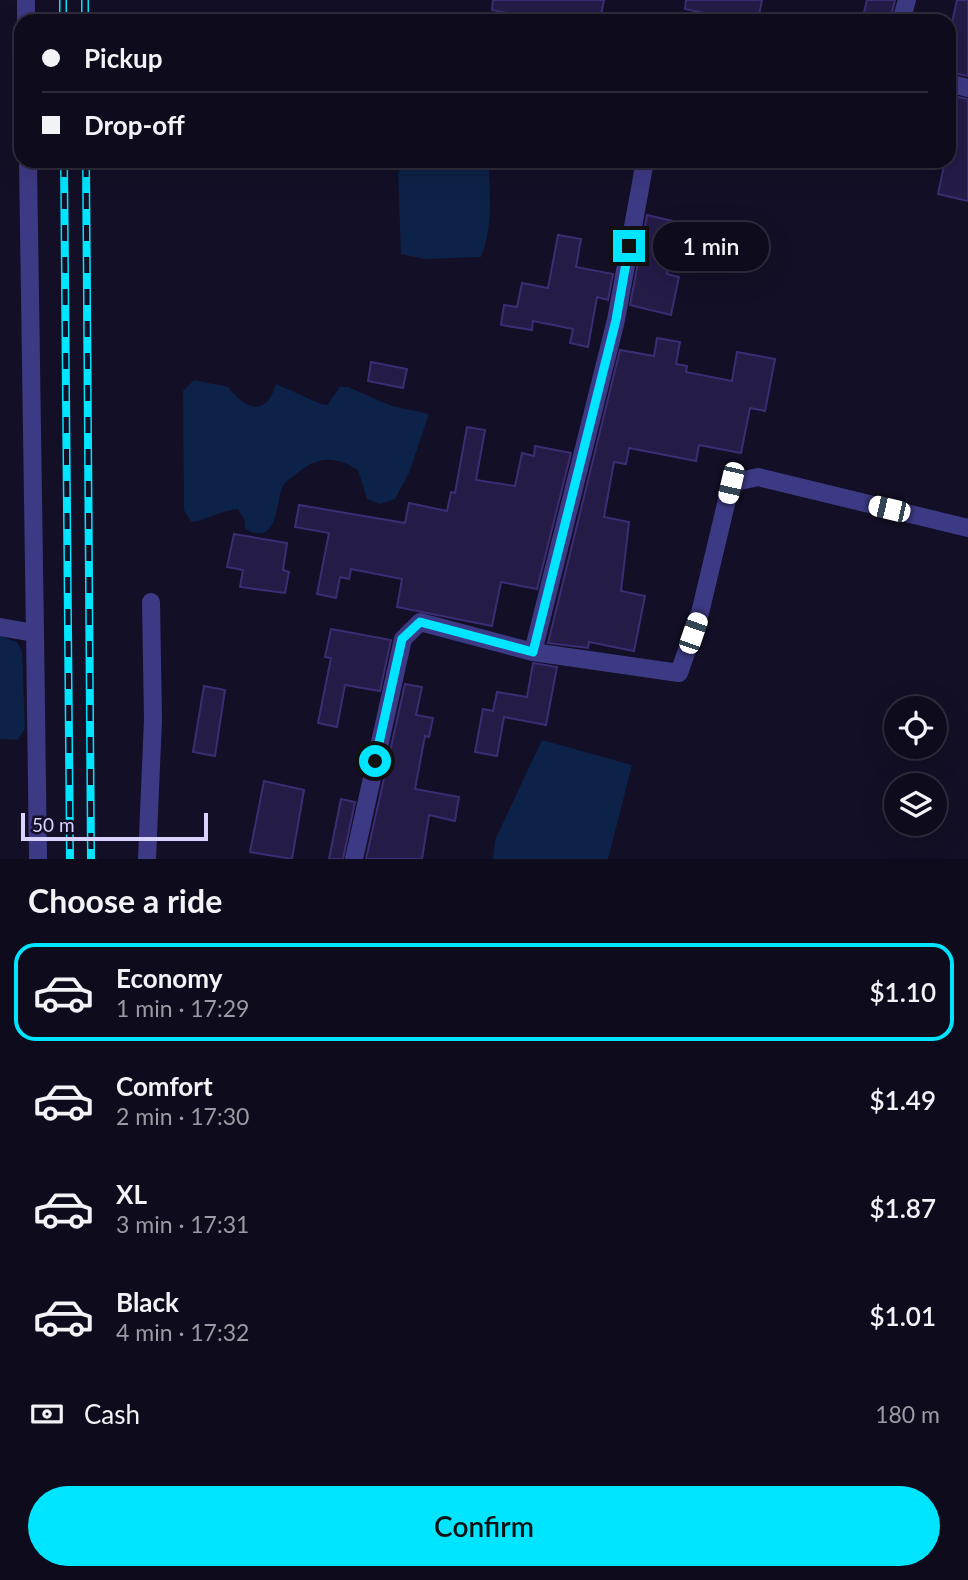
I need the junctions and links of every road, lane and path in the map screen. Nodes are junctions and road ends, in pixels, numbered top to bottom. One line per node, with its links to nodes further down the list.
1 (28, 168): 6 (street)
2 (644, 168): 7 (street)
3 (968, 528): 7 (street)
4 (151, 602): 9 (street)
5 (0, 627): 6 (street)
6 (35, 633): 8 (street)
7 (533, 652): 10 (street)
8 (38, 859)
9 (147, 859)
10 (354, 859)

